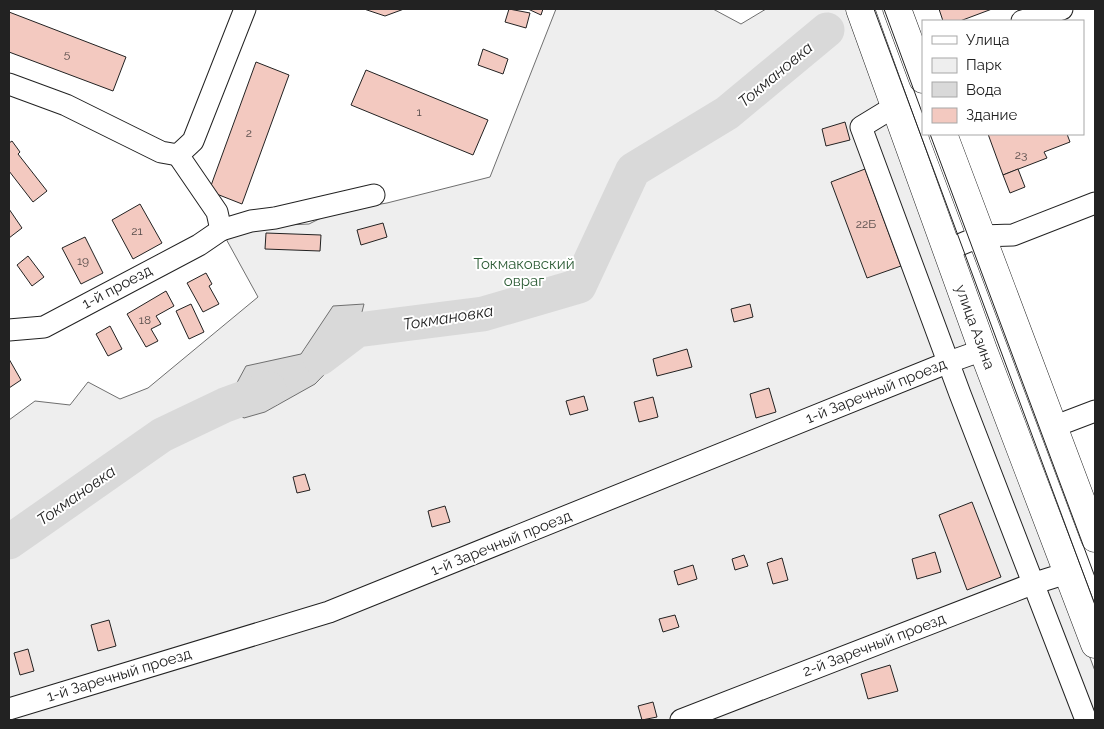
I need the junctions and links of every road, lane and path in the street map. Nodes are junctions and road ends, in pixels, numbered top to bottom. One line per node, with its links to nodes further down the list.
1 (245, 9): 10 (street)
2 (860, 9): 8 (main road, улица Азина)
3 (897, 9): 6 (main road)
4 (1062, 9): 5 (street)
5 (1025, 20)
6 (920, 62)
7 (9, 84): 10 (street)
8 (896, 109): 15 (main road, улица Азина); 18 (street)
9 (943, 135): 14 (main road)
10 (178, 155): 13 (street)
11 (374, 195): 13 (street, 1-й проезд)
12 (1095, 203): 14 (street)
13 (221, 230): 16 (street, 1-й проезд)
14 (981, 236): 15 (street); 20 (main road)
15 (947, 250): 17 (main road, улица Азина)
16 (9, 330)
17 (983, 350): 18 (street, 1-й Заречный проезд); 22 (main road, улица Азина)
18 (949, 362): 23 (street); 25 (street, 1-й Заречный проезд)
19 (1095, 411): 20 (street)
20 (1053, 427): 21 (main road)
21 (1095, 538)
22 (1067, 573): 23 (street, 2-й Заречный проезд); 24 (main road, улица Азина)
23 (1032, 584): 26 (street, 2-й Заречный проезд); 27 (street)
24 (1095, 644)
25 (9, 709)
26 (681, 720)
27 (1086, 720)

